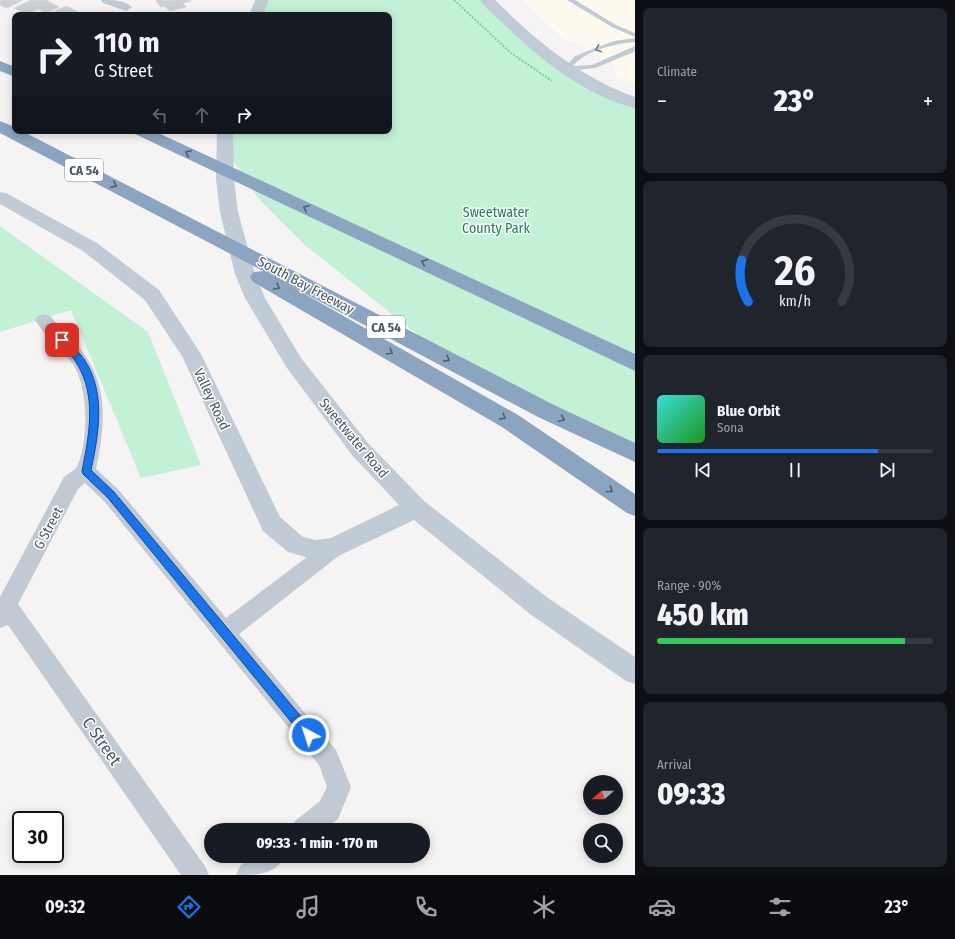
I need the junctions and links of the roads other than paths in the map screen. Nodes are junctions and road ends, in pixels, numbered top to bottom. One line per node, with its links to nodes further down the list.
1 (107, 0): 5 (street)
2 (262, 0): 6 (main road)
3 (487, 0): 11 (main road)
4 (570, 0): 7 (lane)
5 (126, 7)
6 (257, 12)
7 (635, 35)
8 (635, 40): 11 (lane, one-way to 11)
9 (635, 48): 11 (lane)
10 (0, 66): 12 (highway)
11 (567, 69): 13 (main road)
12 (12, 71)
13 (635, 103)
14 (0, 126): 15 (highway, South Bay Freeway / CA 54, one-way to 15)
15 (12, 132)
16 (15, 134): 20 (highway, South Bay Freeway / CA 54, one-way to 20)
17 (147, 134): 21 (highway, one-way to 17)
18 (225, 134): 28 (main road, Sweetwater Road)
19 (0, 197): 29 (main road, Valley Road)
20 (139, 198): 25 (highway, South Bay Freeway / CA 54, one-way to 25); 27 (highway, one-way to 27)
21 (459, 279): 23 (highway); 24 (highway)
22 (44, 320): 26 (street)
23 (635, 352)
24 (635, 363)
25 (635, 453)
26 (86, 471): 30 (street, G Street); 31 (street)
27 (635, 506)
28 (416, 508): 29 (main road, Valley Road); 32 (main road, Sweetwater Road)
29 (334, 548): 31 (street)
30 (4, 612): 35 (street, C Street)
31 (225, 632): 33 (street)
32 (635, 672)
33 (313, 823)
34 (264, 863): 36 (street)
35 (196, 875)
36 (249, 875)

